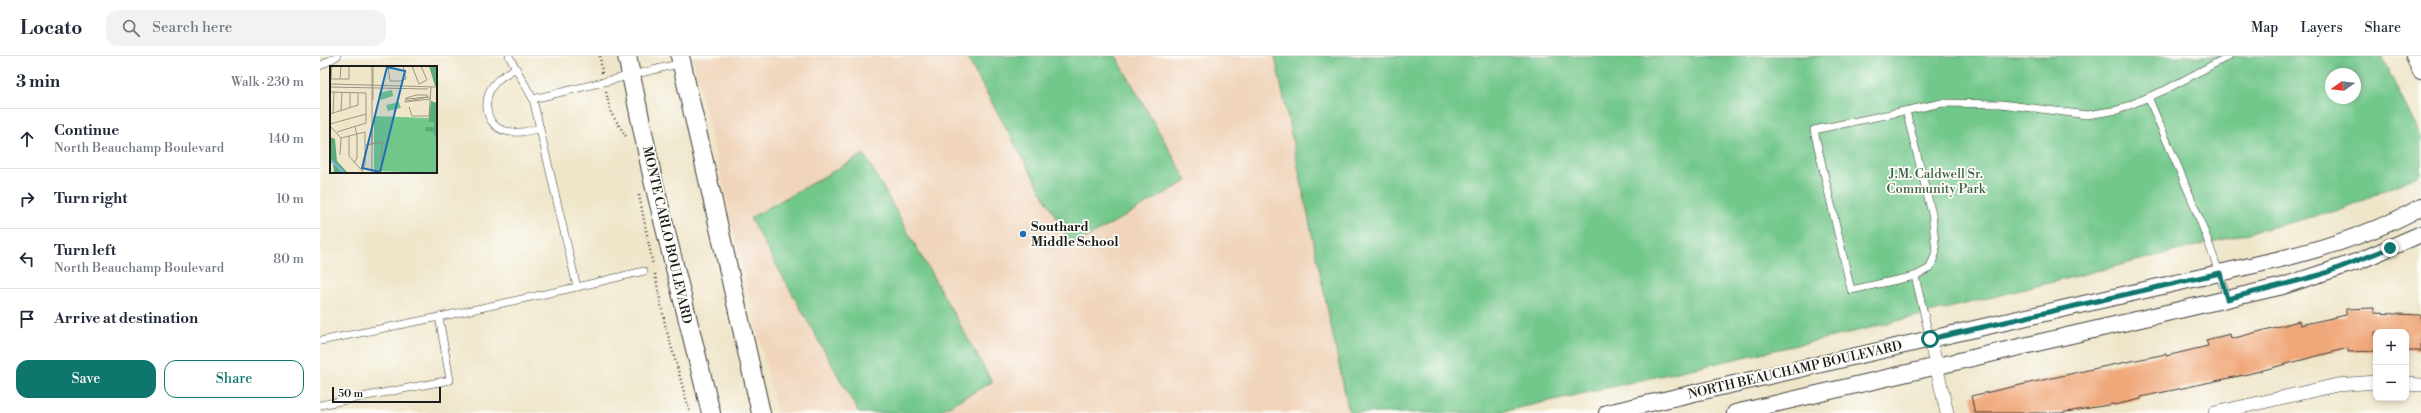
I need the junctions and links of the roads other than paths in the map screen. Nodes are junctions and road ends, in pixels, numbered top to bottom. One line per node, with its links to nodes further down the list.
1 (337, 56): 7 (lane)
2 (509, 56): 8 (lane)
3 (627, 56): 10 (main road, MONTE CARLO BOULEVARD)
4 (2230, 56): 11 (lane)
5 (2414, 56): 9 (street)
6 (681, 60): 10 (lane); 31 (main road)
7 (320, 64)
8 (516, 68): 12 (lane); 14 (lane)
9 (2421, 71)
10 (631, 76): 12 (lane); 30 (main road, MONTE CARLO BOULEVARD)
11 (2148, 97): 13 (lane); 18 (lane)
12 (533, 99): 14 (lane)
13 (1906, 110): 19 (lane); 19 (lane)
14 (540, 128): 20 (lane)
15 (2421, 207): 18 (street, NORTH BEAUCHAMP BOULEVARD)
16 (2421, 234): 21 (street)
17 (644, 272): 20 (lane)
18 (2220, 273): 21 (lane); 23 (street, NORTH BEAUCHAMP BOULEVARD)
19 (1915, 276): 23 (lane)
20 (577, 286): 22 (lane)
21 (2227, 299): 25 (street)
22 (439, 317): 24 (lane); 29 (lane)
23 (1930, 339): 25 (street); 32 (street, NORTH BEAUCHAMP BOULEVARD)
24 (320, 341)
25 (1936, 367): 33 (street); 34 (street)
26 (2373, 382): 35 (street)
27 (2409, 384): 28 (street)
28 (2421, 386)
29 (320, 405)
30 (711, 413)
31 (761, 413)
32 (1606, 413)
33 (1735, 413)
34 (1947, 413)
35 (2215, 413)

